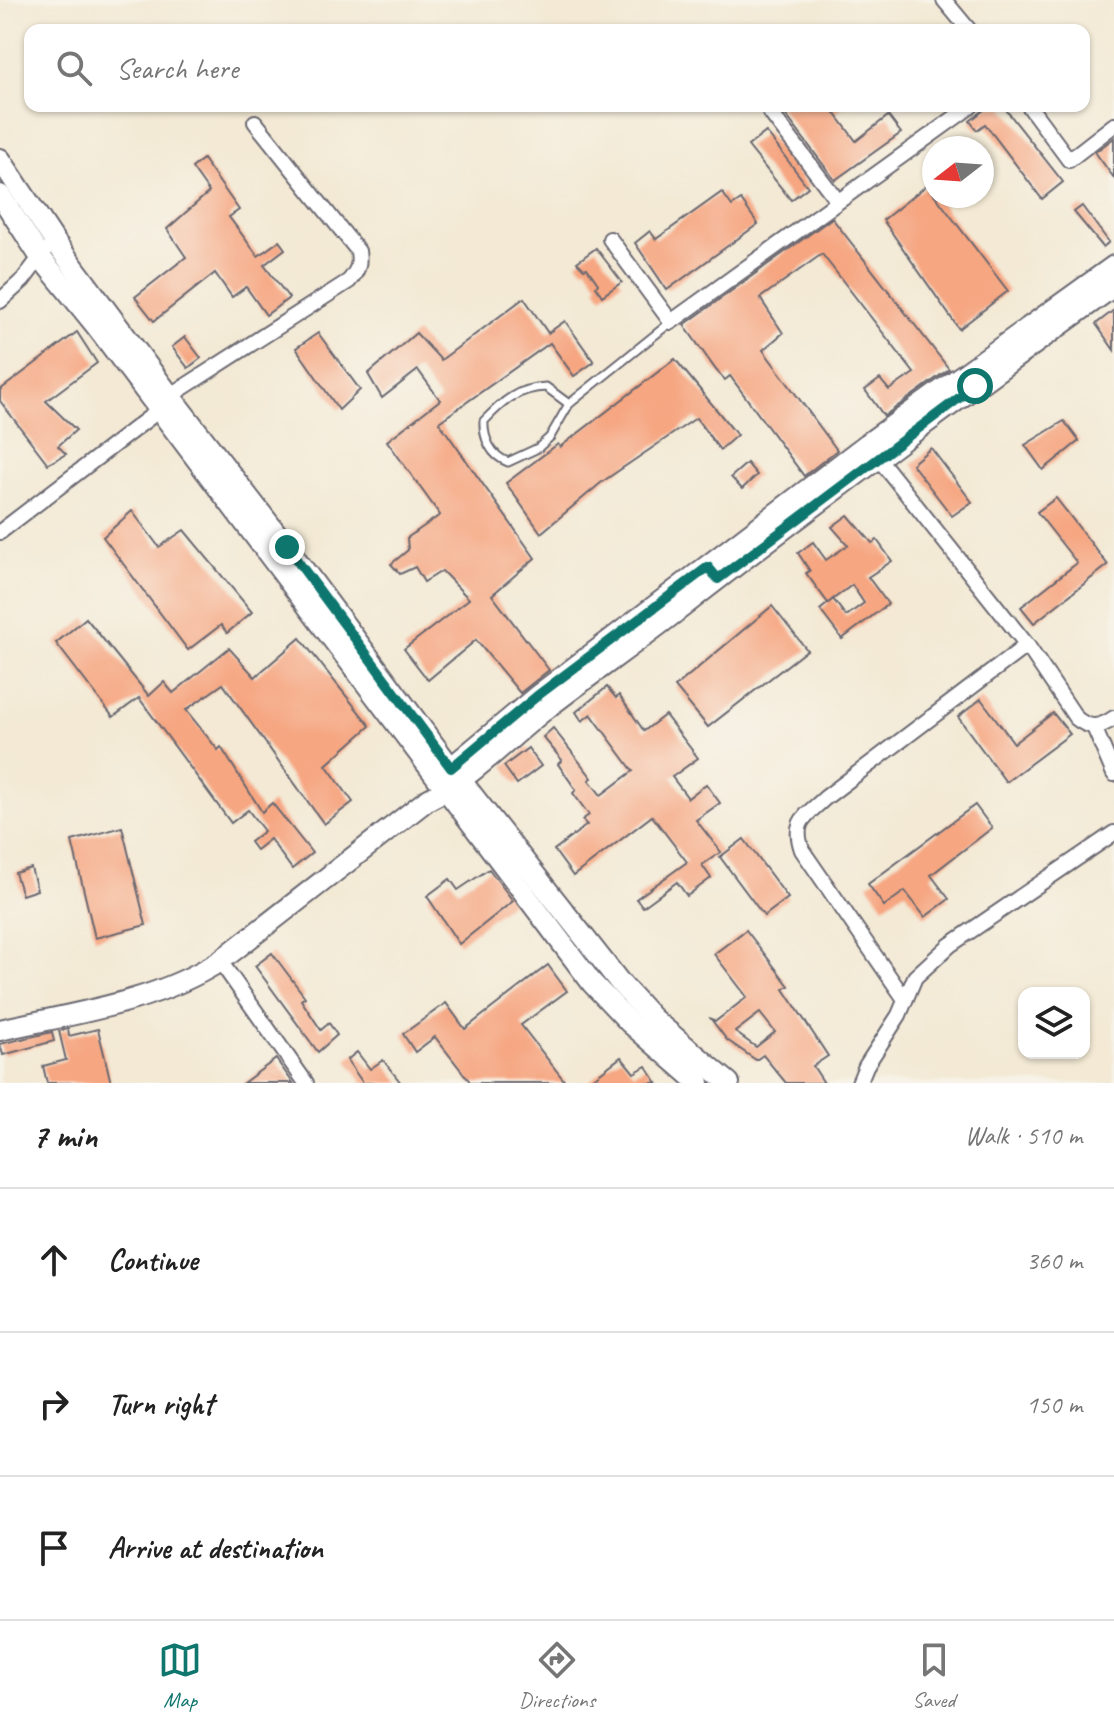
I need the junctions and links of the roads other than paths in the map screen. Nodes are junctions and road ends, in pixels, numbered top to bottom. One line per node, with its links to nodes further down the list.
1 (944, 0): 2 (street)
2 (964, 24)
3 (770, 112): 10 (street)
4 (962, 112): 10 (street)
5 (1033, 112): 7 (street)
6 (255, 122): 19 (street)
7 (1114, 125)
8 (0, 159): 11 (street)
9 (0, 195): 13 (street)
10 (837, 200): 17 (street)
11 (53, 239): 13 (street); 19 (street)
12 (610, 239): 17 (street)
13 (41, 258): 16 (street); 19 (street)
14 (1114, 266): 18 (street)
15 (1114, 286): 18 (street)
16 (0, 301)
17 (671, 322): 20 (lane)
18 (970, 380): 21 (street)
19 (164, 404): 22 (street); 27 (street)
20 (569, 404): 20 (lane)
21 (873, 452): 23 (street); 27 (street)
22 (0, 532)
23 (1027, 645): 25 (street); 30 (street)
24 (1114, 718): 25 (street)
25 (1094, 727): 26 (street)
26 (1114, 774)
27 (449, 779): 29 (street); 33 (street); 34 (street)
28 (1114, 833): 30 (street)
29 (220, 961): 31 (street); 32 (street)
30 (904, 998): 35 (street)
31 (0, 1030)
32 (306, 1083)
33 (699, 1083)
34 (729, 1083)
35 (859, 1083)

